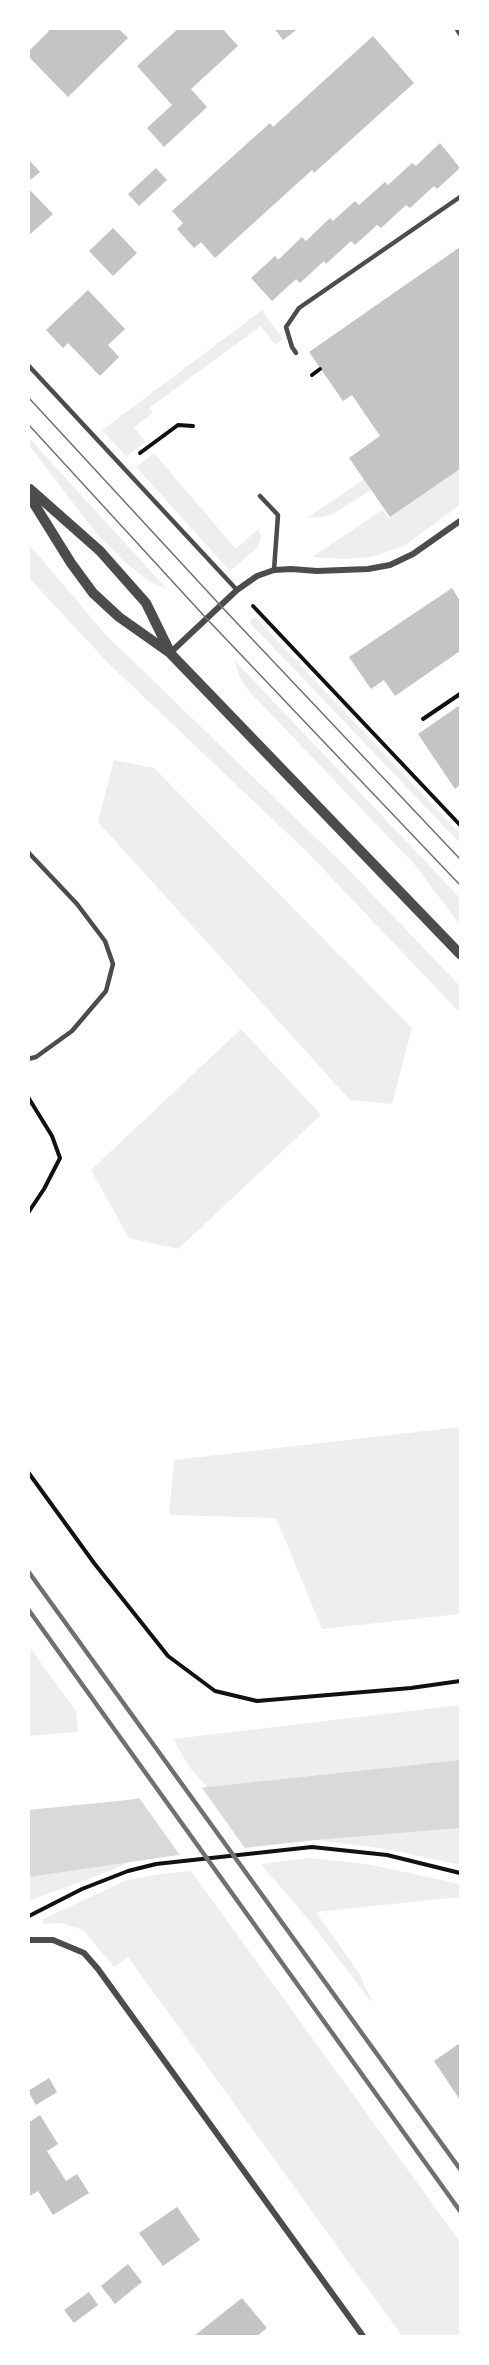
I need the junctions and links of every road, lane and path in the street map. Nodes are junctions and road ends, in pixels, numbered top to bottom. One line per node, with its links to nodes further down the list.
1 (457, 28): 2 (street)
2 (460, 33)
3 (460, 197): 4 (lane)
4 (296, 353)
5 (28, 365): 9 (lane)
6 (320, 369): 7 (path)
7 (312, 375)
8 (193, 426): 9 (path)
9 (122, 466): 15 (lane)
10 (28, 488): 16 (street)
11 (28, 494): 16 (street)
12 (260, 496): 14 (lane)
13 (460, 521): 14 (street)
14 (274, 570): 15 (street)
15 (237, 590): 16 (street); 19 (path)
16 (170, 653): 21 (street)
17 (460, 694): 18 (path)
18 (423, 719)
19 (460, 825)
20 (28, 852): 22 (lane)
21 (460, 954)
22 (28, 1059)
23 (28, 1097): 24 (path)
24 (28, 1213)
25 (28, 1472): 26 (path)
26 (460, 1681)
27 (460, 1873): 28 (path)
28 (28, 1917)
29 (28, 1940): 30 (street)
30 (363, 2337)

